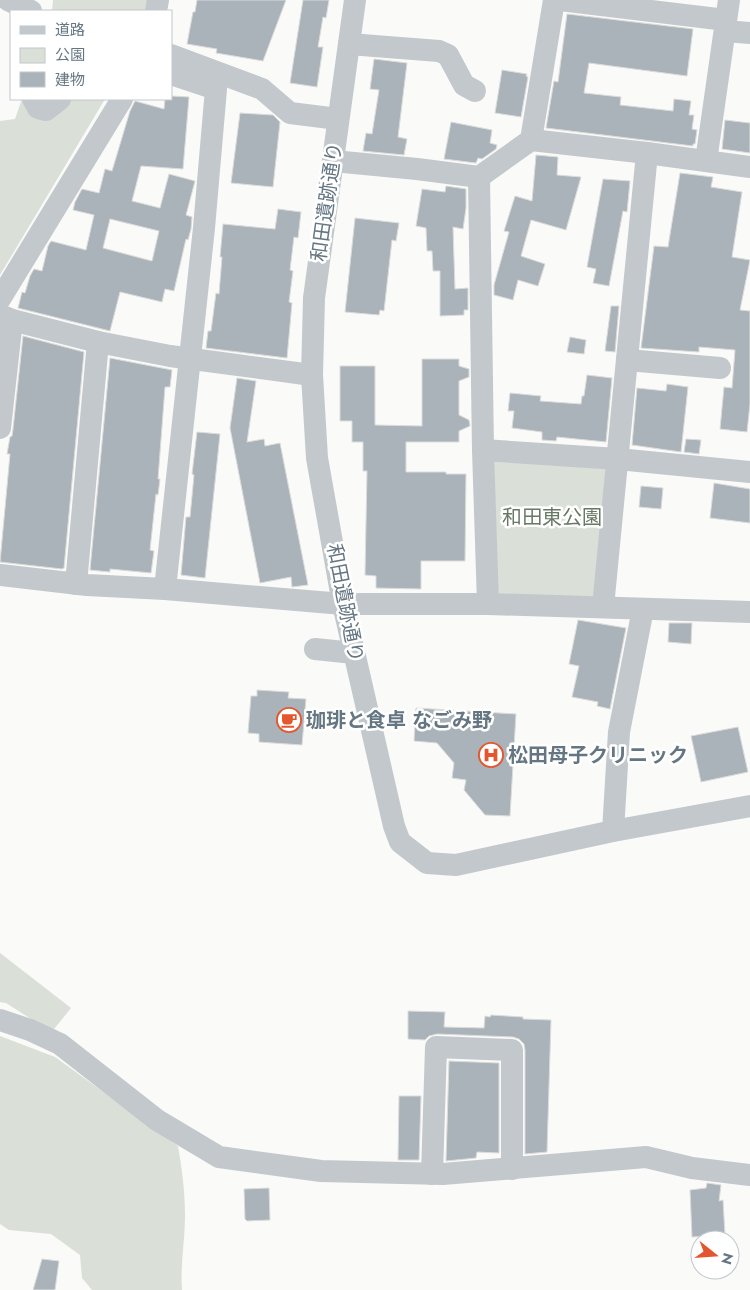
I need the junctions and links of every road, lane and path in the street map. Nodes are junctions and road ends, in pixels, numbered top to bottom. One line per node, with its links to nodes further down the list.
1 (8, 0): 5 (street)
2 (355, 0): 8 (street, 和田遺跡通り)
3 (554, 0): 16 (street)
4 (560, 0): 6 (street)
5 (29, 10)
6 (727, 17): 7 (street); 19 (street)
7 (750, 34)
8 (349, 44): 11 (street); 15 (street, 和田遺跡通り)
9 (172, 55): 15 (street)
10 (172, 74): 25 (street)
11 (475, 91)
12 (34, 100): 13 (street)
13 (59, 100)
14 (121, 100): 22 (street)
15 (338, 119): 18 (street, 和田遺跡通り)
16 (531, 140): 17 (street); 21 (street)
17 (647, 152): 19 (street); 26 (street)
18 (333, 161): 21 (street); 28 (street, 和田遺跡通り)
19 (706, 161): 20 (street)
20 (750, 166)
21 (478, 178): 30 (street)
22 (0, 299)
23 (6, 317): 24 (street); 29 (street)
24 (98, 342): 25 (street); 34 (street)
25 (190, 359): 28 (street); 35 (street)
26 (627, 360): 27 (street); 31 (street)
27 (720, 368)
28 (312, 375): 36 (street, 和田遺跡通り)
29 (1, 413)
30 (483, 450): 31 (street); 37 (street)
31 (618, 458): 32 (street); 38 (street)
32 (750, 472)
33 (0, 574): 34 (street)
34 (76, 584): 35 (street)
35 (165, 589): 36 (street)
36 (343, 604): 37 (street); 42 (street, 和田遺跡通り)
37 (488, 604): 38 (street)
38 (603, 607): 39 (street)
39 (643, 609): 40 (street); 44 (street)
40 (750, 612)
41 (315, 649): 42 (street)
42 (354, 653): 44 (street, 和田遺跡通り)
43 (750, 806): 44 (street, 和田遺跡通り)
44 (612, 831)
45 (0, 1020): 47 (street)
46 (512, 1169): 47 (street); 47 (street); 48 (street)
47 (432, 1174)
48 (750, 1175)

